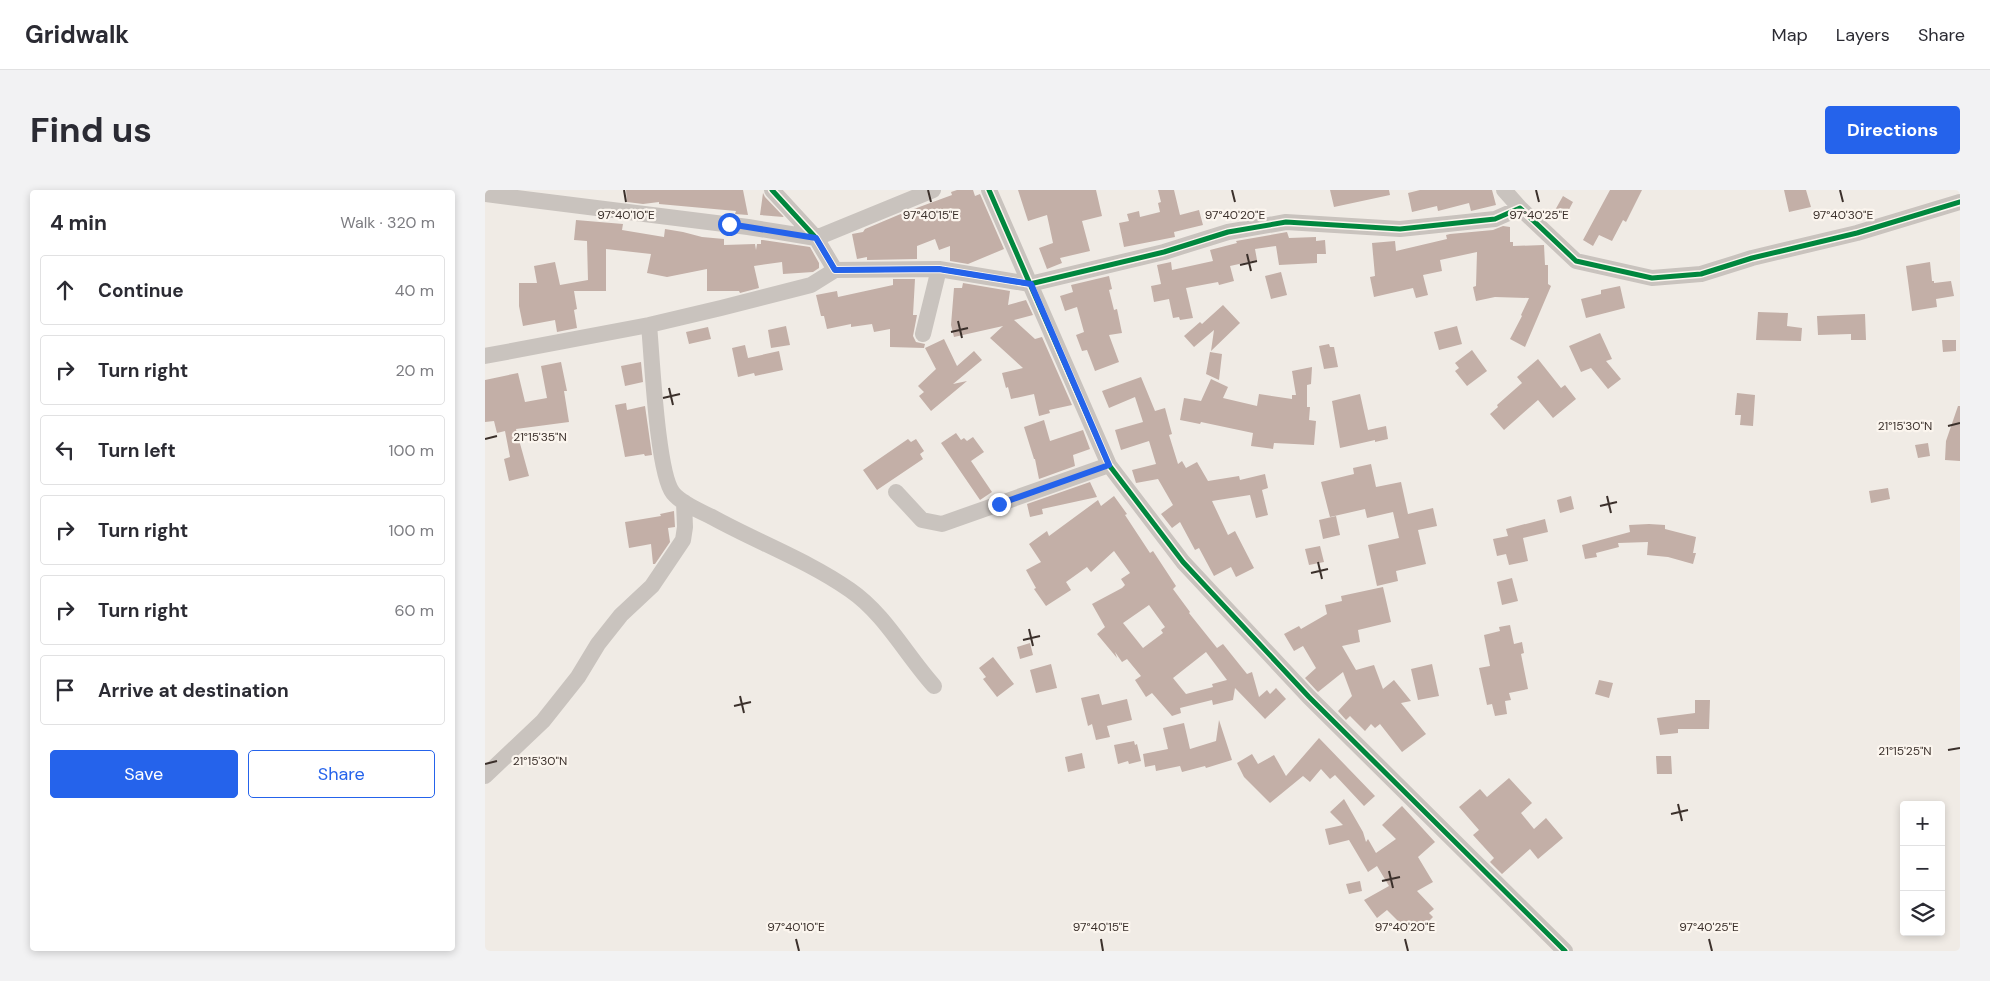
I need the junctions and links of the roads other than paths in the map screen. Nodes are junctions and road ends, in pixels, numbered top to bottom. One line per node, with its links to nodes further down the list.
1 (772, 190): 8 (street)
2 (933, 190): 8 (street)
3 (989, 190): 11 (street)
4 (1504, 190): 7 (street)
5 (485, 194): 8 (street)
6 (1960, 202): 7 (street)
7 (1520, 208): 11 (street)
8 (816, 238): 10 (street)
9 (939, 269): 10 (street); 11 (street); 13 (street)
10 (835, 270): 12 (street)
11 (1031, 284): 15 (street)
12 (649, 325): 14 (street); 17 (street)
13 (923, 334)
14 (485, 356)
15 (1109, 465): 16 (street); 20 (street)
16 (896, 492)
17 (684, 502): 18 (street); 19 (street)
18 (935, 686)
19 (485, 776)
20 (1565, 951)

